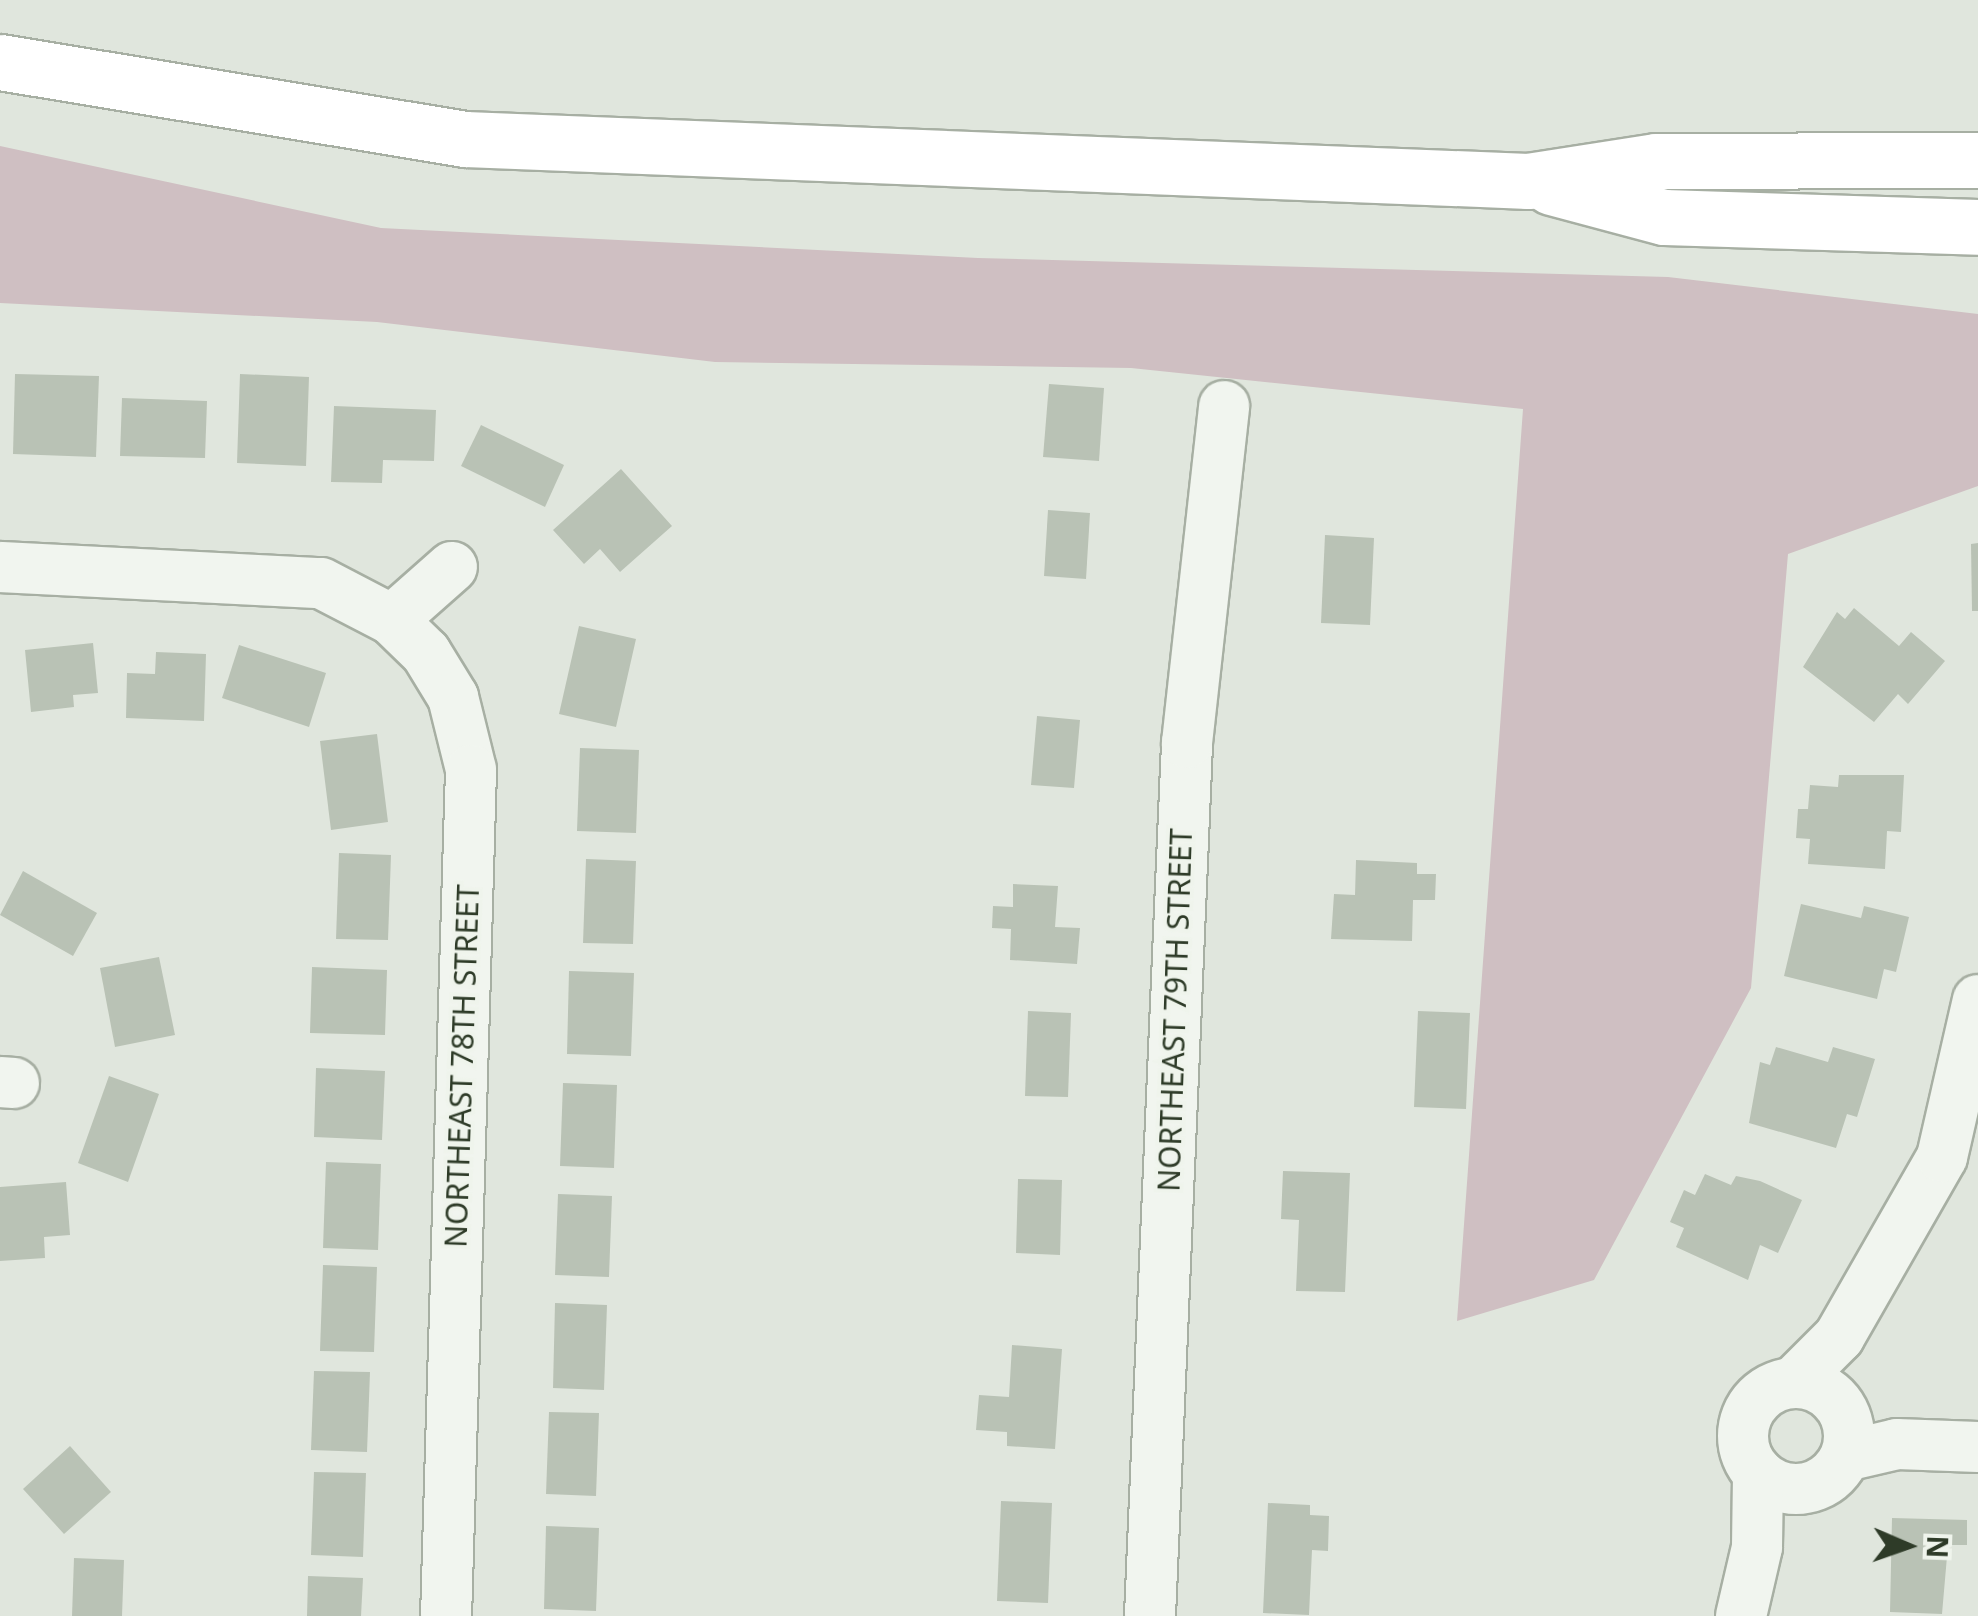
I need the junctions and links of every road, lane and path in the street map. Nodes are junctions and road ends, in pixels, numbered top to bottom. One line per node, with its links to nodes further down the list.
1 (0, 62): 3 (main road)
2 (1978, 160): 3 (main road)
3 (1528, 181): 4 (main road)
4 (1978, 227)
5 (1224, 406): 14 (street, NORTHEAST 79TH STREET)
6 (0, 567): 8 (street, NORTHEAST 78TH STREET)
7 (452, 567): 8 (street)
8 (392, 620): 13 (street, NORTHEAST 78TH STREET)
9 (1978, 1000): 10 (street)
10 (1829, 1412): 11 (street); 12 (street); 12 (street)
11 (1978, 1447)
12 (1774, 1481): 15 (street)
13 (446, 1616)
14 (1150, 1616)
15 (1742, 1616)

